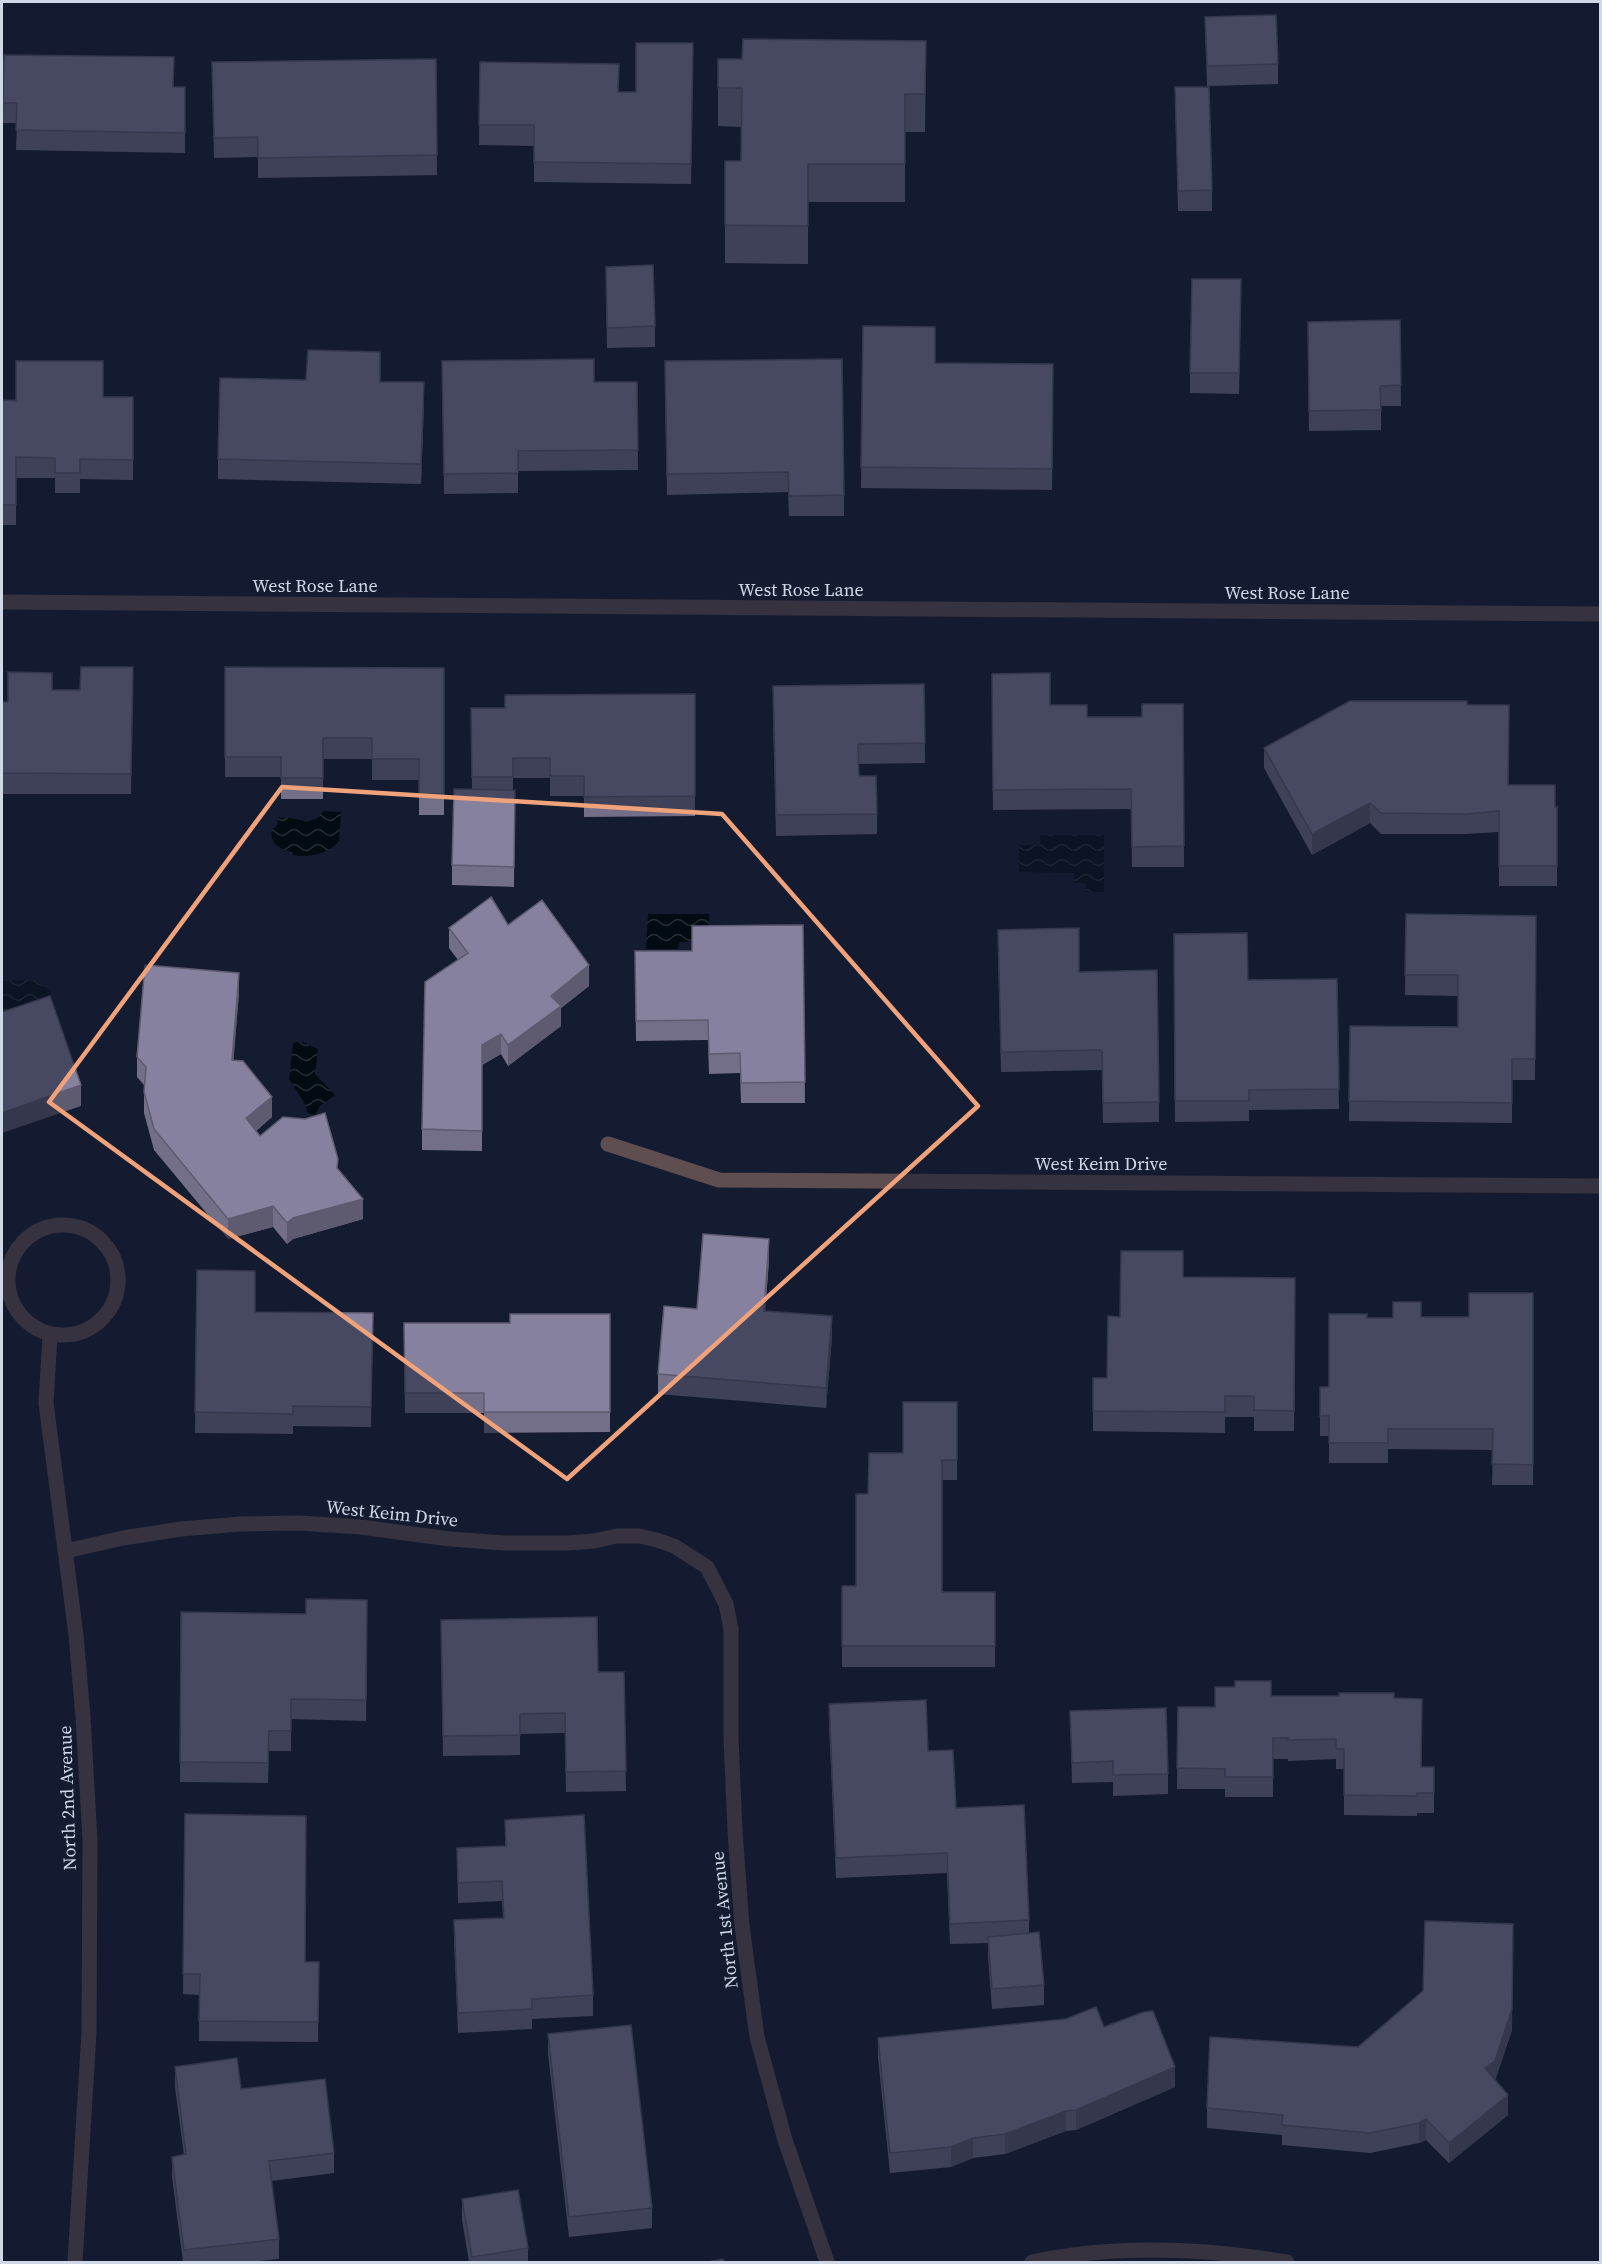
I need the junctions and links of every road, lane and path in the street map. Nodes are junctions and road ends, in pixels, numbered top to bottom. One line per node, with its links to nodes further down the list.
1 (2, 602): 2 (street, West Rose Lane)
2 (1600, 614)
3 (608, 1144): 4 (street, West Keim Drive)
4 (1600, 1186)
5 (50, 1335): 5 (street); 6 (street, North 2nd Avenue)
6 (66, 1551): 7 (street, West Keim Drive); 8 (street, North 2nd Avenue)
7 (707, 1567): 9 (street, North 1st Avenue)
8 (75, 2262)
9 (827, 2262)
10 (1032, 2262): 11 (street)
11 (1281, 2262)

